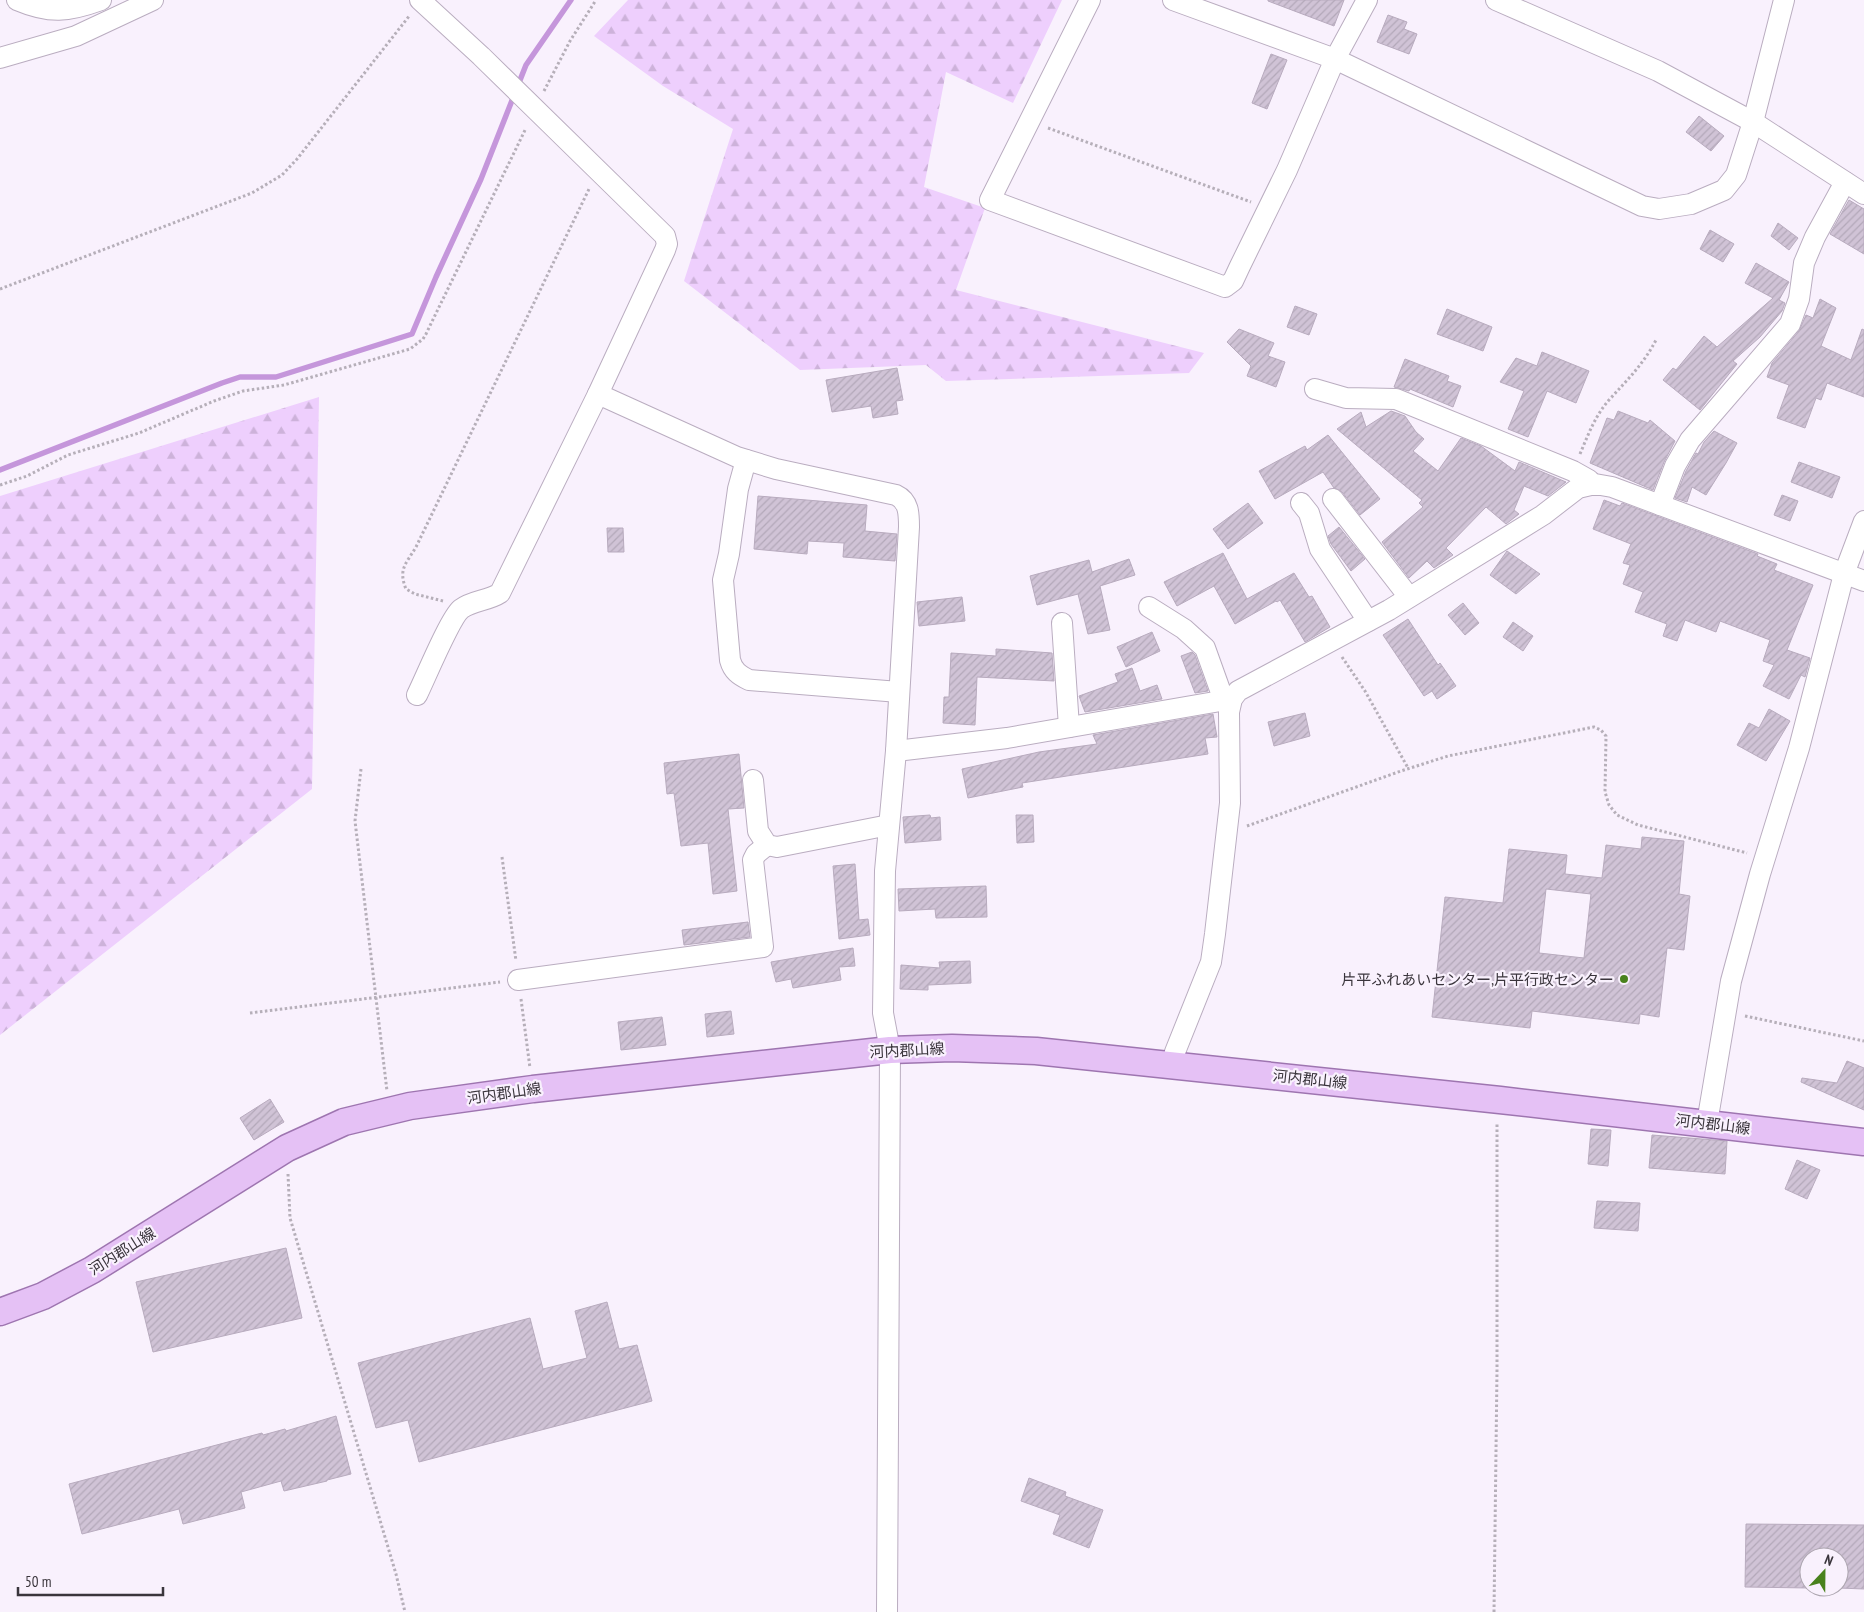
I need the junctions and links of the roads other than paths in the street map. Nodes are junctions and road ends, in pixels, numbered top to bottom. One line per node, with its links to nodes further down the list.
1 (18, 0): 2 (street)
2 (101, 0)
3 (154, 0): 10 (street)
4 (421, 0): 16 (street)
5 (1090, 0): 11 (street)
6 (1173, 0): 11 (street)
7 (1367, 0): 11 (street)
8 (1496, 0): 12 (street)
9 (1784, 0): 12 (street)
10 (0, 58)
11 (1335, 59): 12 (street)
12 (1753, 122): 13 (street)
13 (1845, 182): 14 (street); 21 (street)
14 (1864, 194)
15 (1315, 389): 18 (street)
16 (598, 394): 17 (street); 30 (street)
17 (746, 460): 29 (street); 29 (street)
18 (1591, 485): 21 (street); 25 (street)
19 (1333, 499): 25 (street)
20 (1301, 503): 27 (street)
21 (1660, 505): 23 (street)
22 (1864, 521): 23 (street)
23 (1844, 574): 24 (street); 40 (street)
24 (1864, 581)
25 (1409, 598): 27 (street)
26 (1149, 607): 31 (street)
27 (1368, 621): 31 (street)
28 (1062, 623): 32 (street)
29 (899, 692): 33 (street)
30 (417, 695)
31 (1228, 700): 32 (street); 39 (street)
32 (1069, 727): 33 (street)
33 (896, 751): 35 (street)
34 (753, 780): 36 (street)
35 (889, 825): 36 (street); 38 (street)
36 (767, 845): 37 (street)
37 (518, 980)
38 (890, 1050): 39 (main road, 河内郡山線); 42 (main road, 河内郡山線); 43 (street)
39 (1172, 1064): 40 (main road, 河内郡山線)
40 (1707, 1123): 41 (main road, 河内郡山線)
41 (1864, 1142)
42 (0, 1312)
43 (887, 1612)

